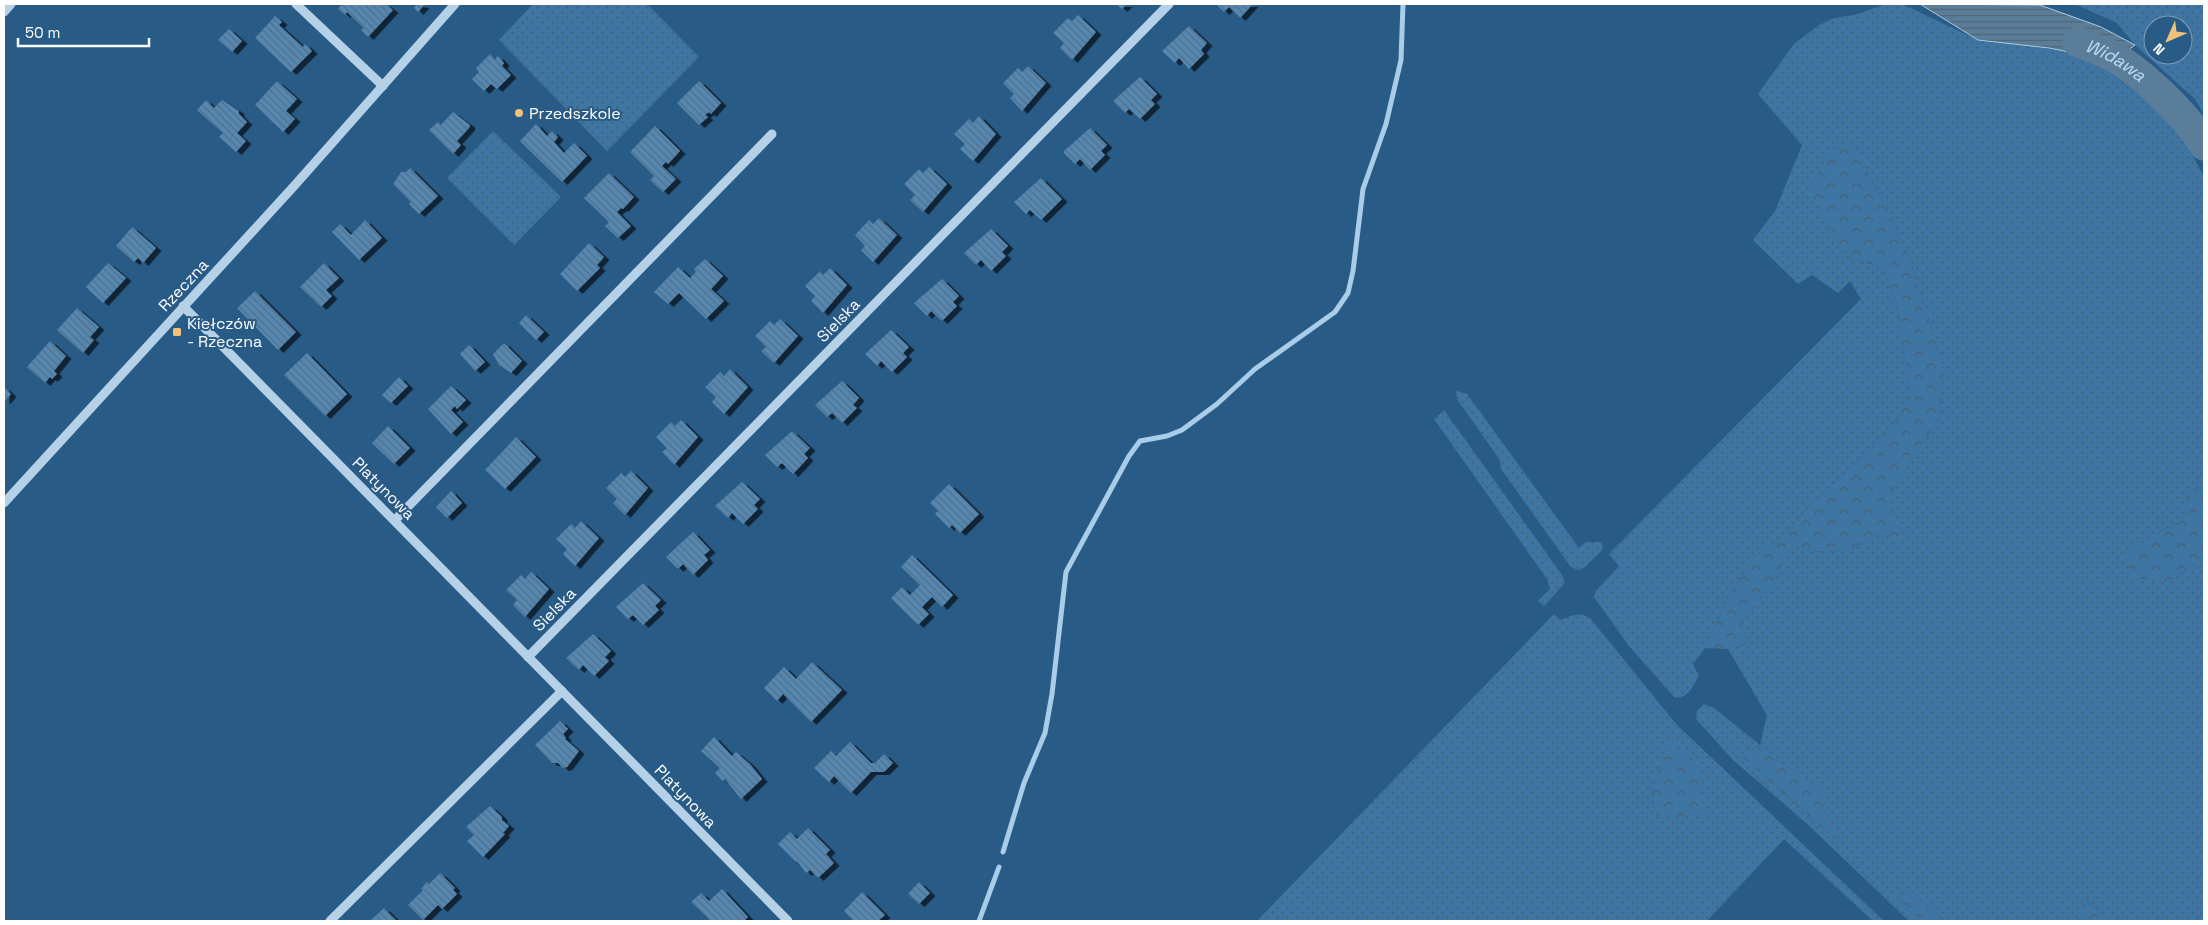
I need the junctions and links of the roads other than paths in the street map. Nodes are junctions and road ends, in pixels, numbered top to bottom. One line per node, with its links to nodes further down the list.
1 (11, 4): 5 (street)
2 (296, 4): 6 (street)
3 (455, 4): 6 (street, Rzeczna)
4 (1169, 4): 11 (street, Sielska)
5 (4, 12)
6 (384, 86): 8 (street, Rzeczna)
7 (772, 134): 10 (street)
8 (183, 306): 9 (street, Rzeczna); 10 (street, Platynowa)
9 (4, 503)
10 (395, 520): 11 (street, Platynowa)
11 (528, 657): 12 (street, Platynowa)
12 (562, 691): 13 (street); 14 (street, Platynowa)
13 (330, 921)
14 (788, 921)

